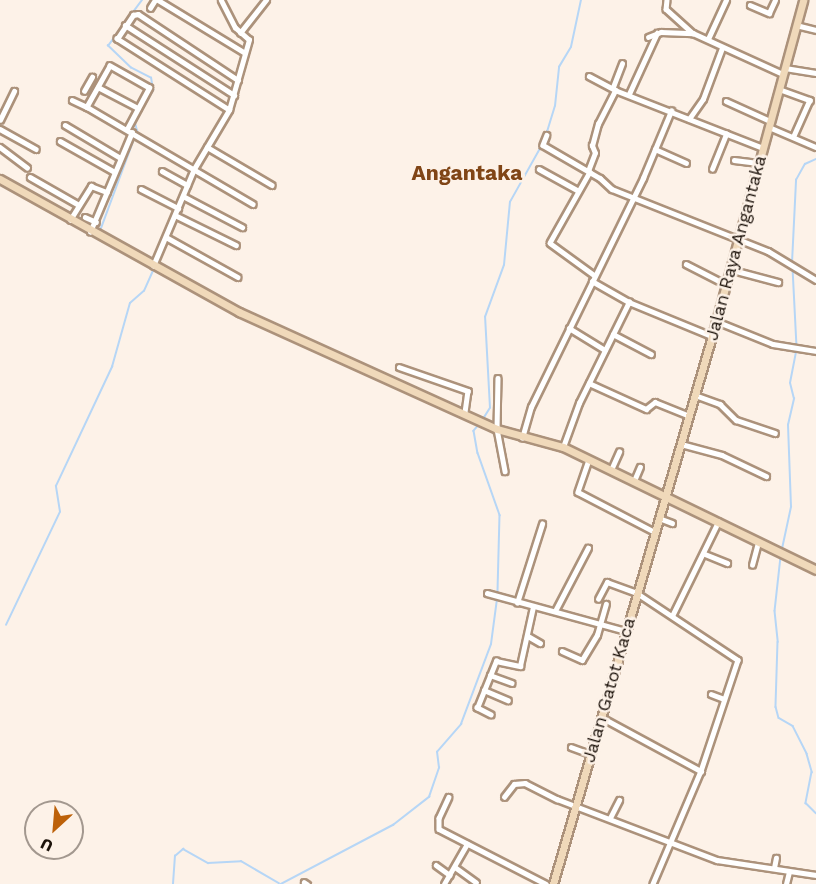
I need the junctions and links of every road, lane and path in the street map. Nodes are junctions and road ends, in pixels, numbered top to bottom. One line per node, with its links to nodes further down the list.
1 (156, 0): 9 (street); 19 (street)
2 (221, 0): 13 (street)
3 (266, 0): 13 (street)
4 (667, 0): 15 (street)
5 (726, 0): 17 (street)
6 (776, 0): 8 (street)
7 (803, 0): 10 (main road, Jalan Raya Angantaka)
8 (750, 4)
9 (150, 8)
10 (796, 24): 12 (street); 21 (main road, Jalan Raya Angantaka)
11 (125, 25): 24 (street); 31 (street); 39 (street)
12 (816, 30)
13 (240, 33): 19 (street)
14 (657, 33): 15 (street); 16 (street); 32 (street)
15 (693, 33): 17 (street)
16 (648, 37)
17 (708, 39): 18 (street)
18 (722, 48): 21 (street); 41 (street)
19 (244, 52): 24 (street)
20 (622, 64): 27 (street)
21 (784, 71): 22 (street); 28 (main road, Jalan Raya Angantaka)
22 (816, 74)
23 (590, 76): 27 (street)
24 (238, 80): 31 (street)
25 (101, 81): 26 (street); 29 (street); 38 (street)
26 (98, 87): 37 (street); 38 (street)
27 (614, 89): 32 (street); 67 (street)
28 (779, 89): 35 (street); 43 (main road, Jalan Raya Angantaka)
29 (84, 91)
30 (14, 92): 42 (street)
31 (234, 94): 39 (street)
32 (629, 94): 40 (street)
33 (816, 98): 35 (street)
34 (72, 100): 37 (street)
35 (810, 100): 49 (street)
36 (726, 101): 43 (street)
37 (87, 107): 46 (street)
38 (138, 108): 46 (street)
39 (229, 110): 52 (street)
40 (671, 111): 41 (street); 56 (street)
41 (689, 119): 47 (street)
42 (0, 120)
43 (770, 124): 49 (street); 54 (main road, Jalan Raya Angantaka)
44 (65, 125): 57 (street)
45 (0, 129): 55 (street)
46 (129, 131): 57 (street); 62 (street)
47 (726, 134): 54 (street); 64 (street)
48 (547, 135): 67 (street)
49 (794, 136): 53 (street)
50 (60, 141): 65 (street)
51 (0, 147): 61 (street)
52 (207, 147): 62 (street); 71 (street)
53 (816, 147)
54 (762, 148): 60 (main road, Jalan Raya Angantaka)
55 (36, 149)
56 (655, 149): 59 (street); 76 (street)
57 (120, 157): 65 (street)
58 (734, 160): 60 (street)
59 (686, 163)
60 (758, 163): 87 (main road, Jalan Raya Angantaka)
61 (27, 167)
62 (194, 169): 70 (street); 77 (street)
63 (539, 169): 73 (street)
64 (712, 169)
65 (113, 171): 74 (street)
66 (162, 171): 70 (street)
67 (589, 172): 73 (street); 76 (street)
68 (30, 177): 78 (street)
69 (0, 179): 82 (main road)
70 (187, 185): 75 (street)
71 (272, 185)
72 (141, 189): 79 (street)
73 (577, 190): 92 (street)
74 (107, 192): 78 (street); 83 (street)
75 (183, 196): 79 (street); 84 (street)
76 (633, 200): 87 (street); 92 (street)
77 (253, 204)
78 (79, 205): 82 (street)
79 (178, 208): 80 (street)
80 (175, 215): 86 (street); 88 (street)
81 (85, 217): 83 (street)
82 (70, 220): 85 (main road)
83 (96, 222): 85 (street)
84 (242, 227)
85 (90, 232): 90 (main road)
86 (166, 237): 90 (street); 93 (street)
87 (737, 241): 91 (main road, Jalan Raya Angantaka); 94 (street)
88 (236, 245)
89 (686, 264): 97 (street)
90 (153, 266): 110 (main road)
91 (729, 269): 96 (street); 97 (main road, Jalan Raya Angantaka)
92 (594, 275): 95 (street)
93 (238, 277)
94 (816, 280)
95 (592, 281): 98 (street); 100 (street)
96 (778, 282)
97 (725, 284): 99 (main road, Jalan Raya Angantaka)
98 (629, 302): 101 (street); 102 (street)
99 (716, 321): 102 (main road, Jalan Raya Angantaka); 104 (street)
100 (569, 328): 103 (street); 114 (street)
101 (613, 334): 103 (street); 105 (street)
102 (712, 336): 109 (main road, Jalan Raya Angantaka)
103 (605, 350): 108 (street)
104 (816, 351)
105 (651, 354)
106 (399, 367): 110 (street)
107 (498, 378): 112 (street)
108 (589, 383): 111 (street); 116 (street)
109 (695, 395): 111 (main road, Jalan Raya Angantaka); 113 (street)
110 (465, 413): 112 (main road)
111 (689, 416): 115 (main road, Jalan Raya Angantaka)
112 (497, 429): 114 (main road); 121 (street)
113 (776, 434)
114 (522, 438): 116 (main road)
115 (681, 444): 122 (street); 124 (main road, Jalan Raya Angantaka)
116 (563, 447): 118 (main road)
117 (620, 452): 120 (street)
118 (589, 460): 120 (main road); 129 (street)
119 (640, 466): 123 (street)
120 (611, 470): 123 (main road)
121 (505, 471)
122 (766, 476)
123 (634, 481): 124 (main road)
124 (666, 495): 125 (main road, Jalan Gatot Kaca); 126 (main road)
125 (659, 518): 127 (street); 129 (main road, Jalan Gatot Kaca)
126 (718, 522): 130 (main road); 132 (street)
127 (672, 523)
128 (542, 524): 139 (street)
129 (655, 532): 137 (main road, Jalan Gatot Kaca)
130 (758, 542): 134 (street); 135 (main road)
131 (588, 548): 142 (street)
132 (705, 554): 133 (street); 143 (street)
133 (727, 563)
134 (752, 565)
135 (816, 570)
136 (487, 593): 139 (street)
137 (637, 593): 138 (street); 143 (street); 145 (main road, Jalan Gatot Kaca)
138 (598, 599)
139 (517, 603): 141 (street)
140 (606, 604): 144 (street)
141 (533, 607): 142 (street); 146 (street)
142 (555, 612): 144 (street)
143 (672, 616): 153 (street)
144 (602, 624): 145 (street); 148 (street)
145 (626, 631): 156 (main road, Jalan Gatot Kaca)
146 (528, 636): 147 (street); 149 (street)
147 (540, 643)
148 (562, 651)
149 (490, 675): 150 (street); 151 (street)
150 (512, 683)
151 (484, 690): 154 (street); 155 (street)
152 (711, 694): 153 (street)
153 (724, 699): 159 (street)
154 (508, 700)
155 (491, 715)
156 (602, 717): 158 (main road, Jalan Gatot Kaca); 159 (street)
157 (571, 747): 158 (street)
158 (590, 754): 163 (main road, Jalan Gatot Kaca)
159 (701, 771): 165 (street)
160 (449, 797): 166 (street)
161 (504, 797): 163 (street)
162 (619, 800): 164 (street)
163 (575, 806): 164 (street); 177 (main road, Jalan Gatot Kaca)
164 (610, 818): 165 (street)
165 (672, 842): 170 (street); 178 (street)
166 (467, 844): 169 (street); 176 (street)
167 (776, 858): 170 (street)
168 (436, 865): 172 (street)
169 (455, 867): 172 (street); 174 (street)
170 (774, 868): 171 (street)
171 (789, 872): 173 (street); 179 (street)
172 (450, 875): 175 (street)
173 (816, 875)
174 (476, 882)
175 (444, 884)
176 (546, 884)
177 (553, 884)
178 (653, 884)
179 (786, 884)

